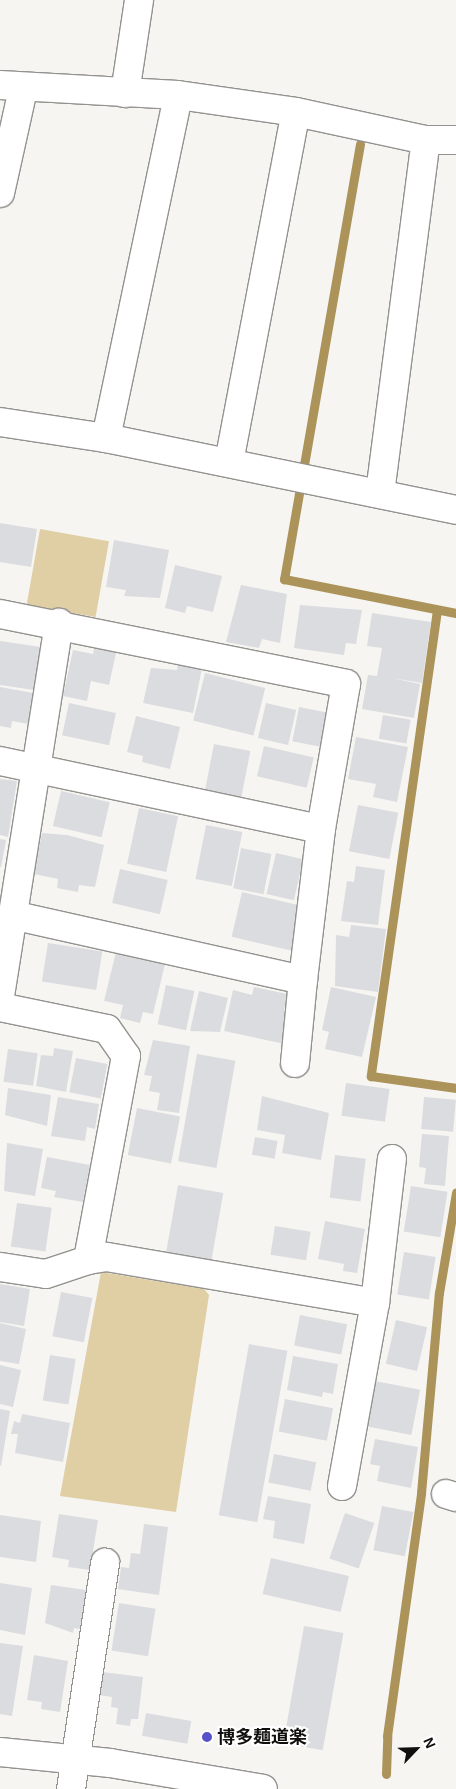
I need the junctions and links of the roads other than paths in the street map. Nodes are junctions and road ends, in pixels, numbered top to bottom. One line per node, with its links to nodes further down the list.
1 (139, 0): 3 (street)
2 (12, 87): 3 (street); 8 (street)
3 (125, 93): 4 (street)
4 (178, 95): 5 (street); 10 (street)
5 (296, 112): 6 (street); 11 (street)
6 (426, 140): 7 (street); 12 (street)
7 (456, 140)
8 (0, 193)
9 (0, 422): 10 (street)
10 (106, 438): 11 (street)
11 (229, 462): 12 (street)
12 (380, 494): 13 (street)
13 (456, 510)
14 (0, 614): 15 (street)
15 (59, 624): 17 (street); 18 (street)
16 (0, 761): 17 (street)
17 (35, 767): 18 (street); 19 (street)
18 (321, 830): 20 (street)
19 (12, 916): 20 (street); 21 (street)
20 (303, 980): 23 (street)
21 (0, 996)
22 (0, 1007): 25 (street)
23 (295, 1062)
24 (392, 1159): 27 (street)
25 (88, 1260): 26 (street); 27 (street)
26 (0, 1267)
27 (375, 1303): 28 (street)
28 (342, 1486)
29 (105, 1563): 31 (street)
30 (0, 1752): 31 (street)
31 (76, 1760): 32 (street); 33 (street)
32 (71, 1789)
33 (263, 1789)

